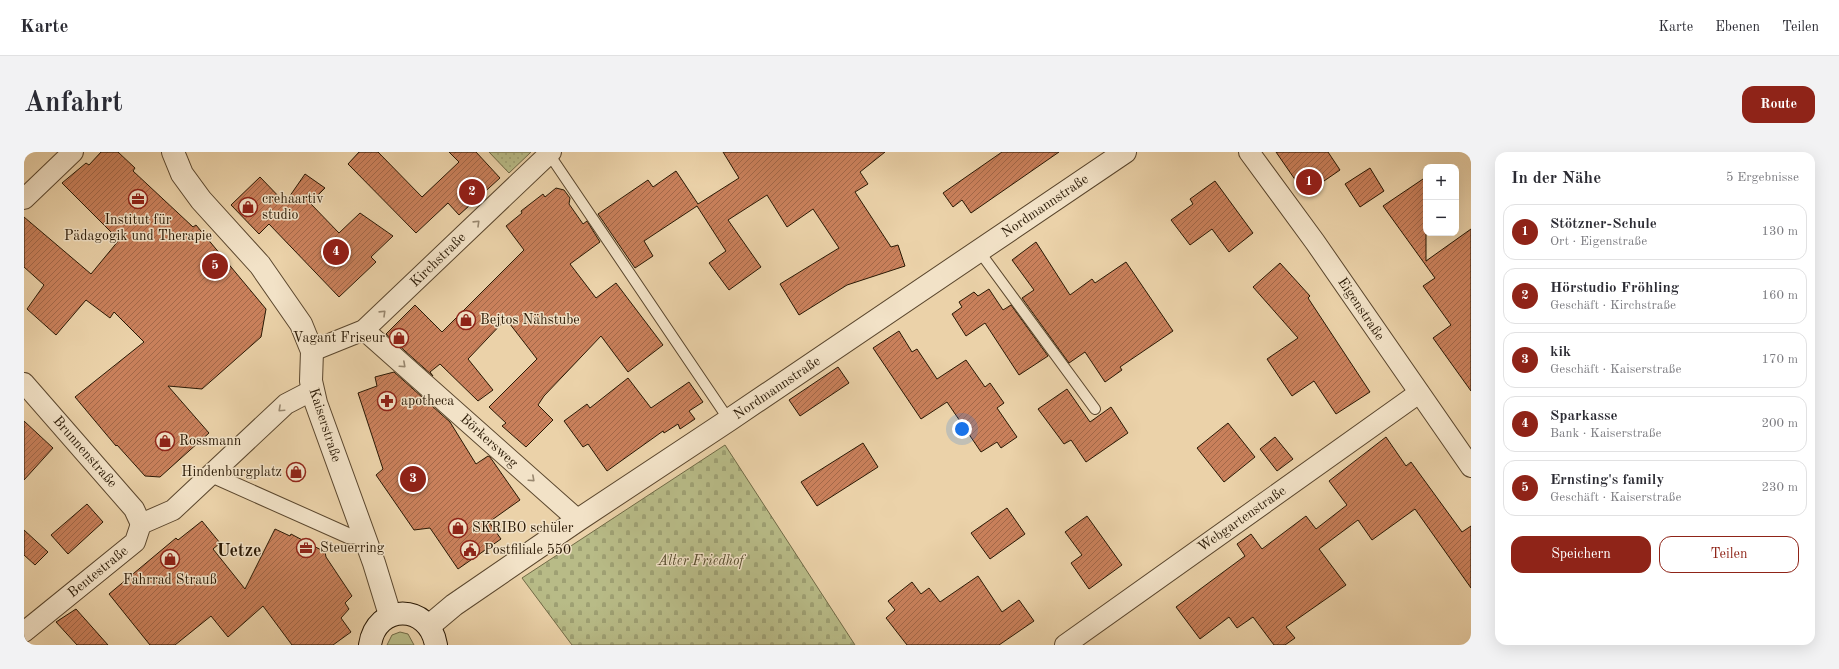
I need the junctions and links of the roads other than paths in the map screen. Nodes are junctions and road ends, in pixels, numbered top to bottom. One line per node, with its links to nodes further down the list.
1 (73, 152): 6 (street)
2 (173, 152): 9 (street, Kaiserstraße)
3 (1126, 152): 7 (street, Nordmannstraße)
4 (1249, 152): 12 (street, Eigenstraße)
5 (550, 153): 8 (street, Kirchstraße, one-way to 5); 14 (lane)
6 (24, 199)
7 (979, 251): 13 (lane); 14 (street, Nordmannstraße)
8 (364, 330): 9 (street, Kirchstraße); 17 (street, Börkersweg, one-way to 17)
9 (312, 351): 11 (street, Kaiserstraße)
10 (24, 383): 18 (street, Brunnenstraße)
11 (313, 390): 16 (street, one-way to 16); 19 (street, Kaiserstraße)
12 (1419, 393): 15 (street, Eigenstraße); 24 (street, Webgartenstraße)
13 (1095, 409)
14 (729, 420): 17 (street, Nordmannstraße)
15 (1471, 467)
16 (210, 474): 18 (street); 19 (street)
17 (578, 520): 22 (street, Nordmannstraße)
18 (141, 524): 21 (street, Bentestraße)
19 (364, 536): 20 (street, Kaiserstraße)
20 (390, 615): 22 (street); 23 (street)
21 (24, 632)
22 (433, 635)
23 (370, 645)
24 (1065, 645)

